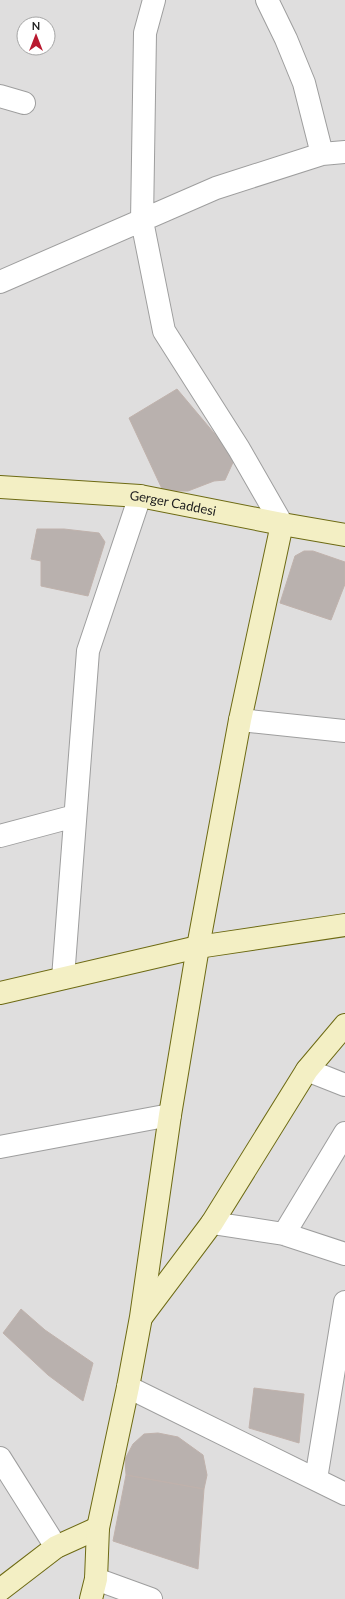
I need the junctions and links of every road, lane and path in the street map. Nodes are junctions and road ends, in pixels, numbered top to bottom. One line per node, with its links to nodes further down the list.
1 (154, 0): 7 (street)
2 (267, 0): 6 (street)
3 (0, 96): 4 (street)
4 (24, 103)
5 (345, 152): 6 (street)
6 (322, 154): 7 (street)
7 (142, 221): 8 (street); 11 (street)
8 (0, 282)
9 (0, 487): 10 (street, Gerger Caddesi)
10 (140, 496): 11 (street, Gerger Caddesi); 15 (street)
11 (282, 524): 12 (street, Gerger Caddesi); 13 (street)
12 (345, 535)
13 (240, 720): 14 (street); 18 (street)
14 (345, 731)
15 (75, 816): 16 (street); 19 (street)
16 (0, 836)
17 (345, 925): 18 (street)
18 (198, 947): 19 (street); 24 (street)
19 (63, 978): 20 (street)
20 (0, 993)
21 (345, 1024): 22 (street)
22 (307, 1070): 23 (street); 27 (street)
23 (345, 1085)
24 (170, 1115): 26 (street); 31 (street)
25 (345, 1133): 28 (street)
26 (0, 1147)
27 (212, 1223): 28 (street); 31 (street)
28 (284, 1234): 29 (street)
29 (345, 1254)
30 (345, 1302): 34 (street)
31 (141, 1318): 32 (street)
32 (128, 1387): 34 (street); 36 (street)
33 (0, 1458): 37 (street)
34 (316, 1479): 35 (street)
35 (345, 1494)
36 (98, 1528): 37 (street); 38 (street)
37 (56, 1548): 39 (street)
38 (93, 1589): 40 (street)
39 (0, 1590)
40 (151, 1599)

